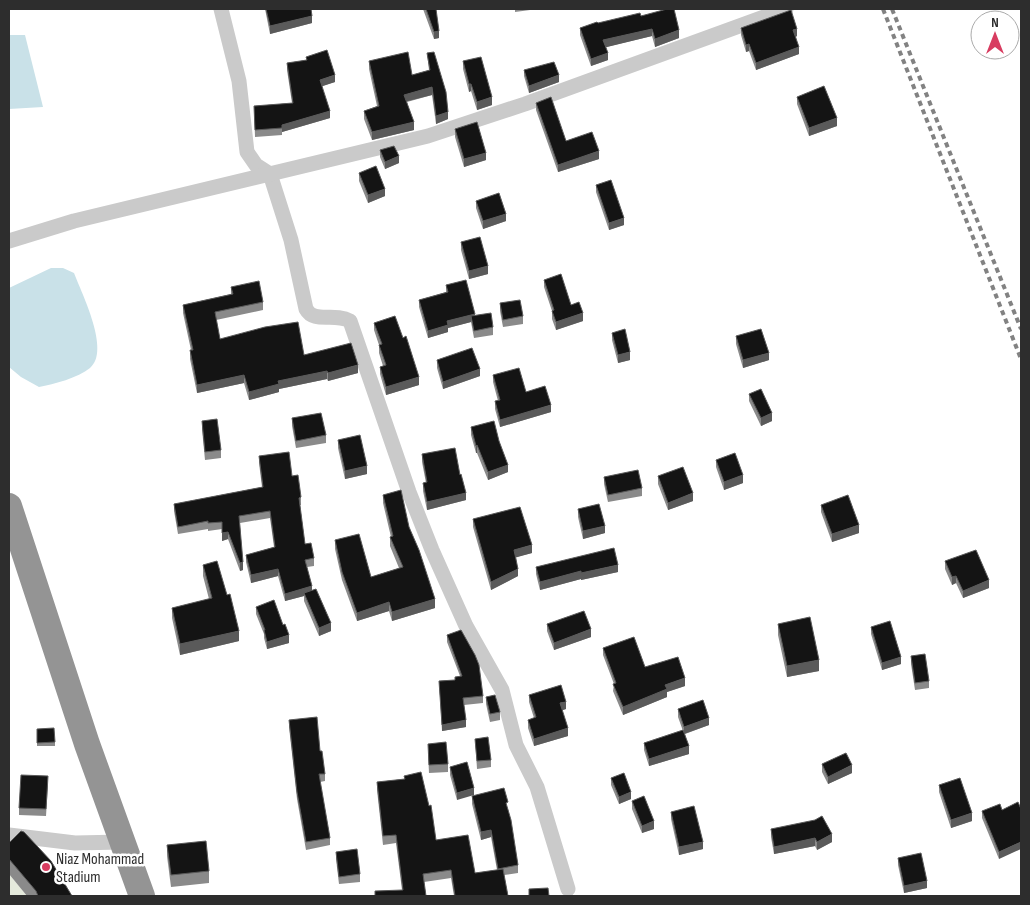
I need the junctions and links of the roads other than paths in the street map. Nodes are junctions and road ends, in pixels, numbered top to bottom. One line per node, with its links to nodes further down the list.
1 (221, 9): 3 (street)
2 (786, 9): 3 (street)
3 (270, 174): 4 (street); 8 (street)
4 (9, 241)
5 (9, 506): 7 (highway)
6 (9, 836): 7 (street)
7 (122, 842): 9 (highway)
8 (568, 889)
9 (142, 896)

